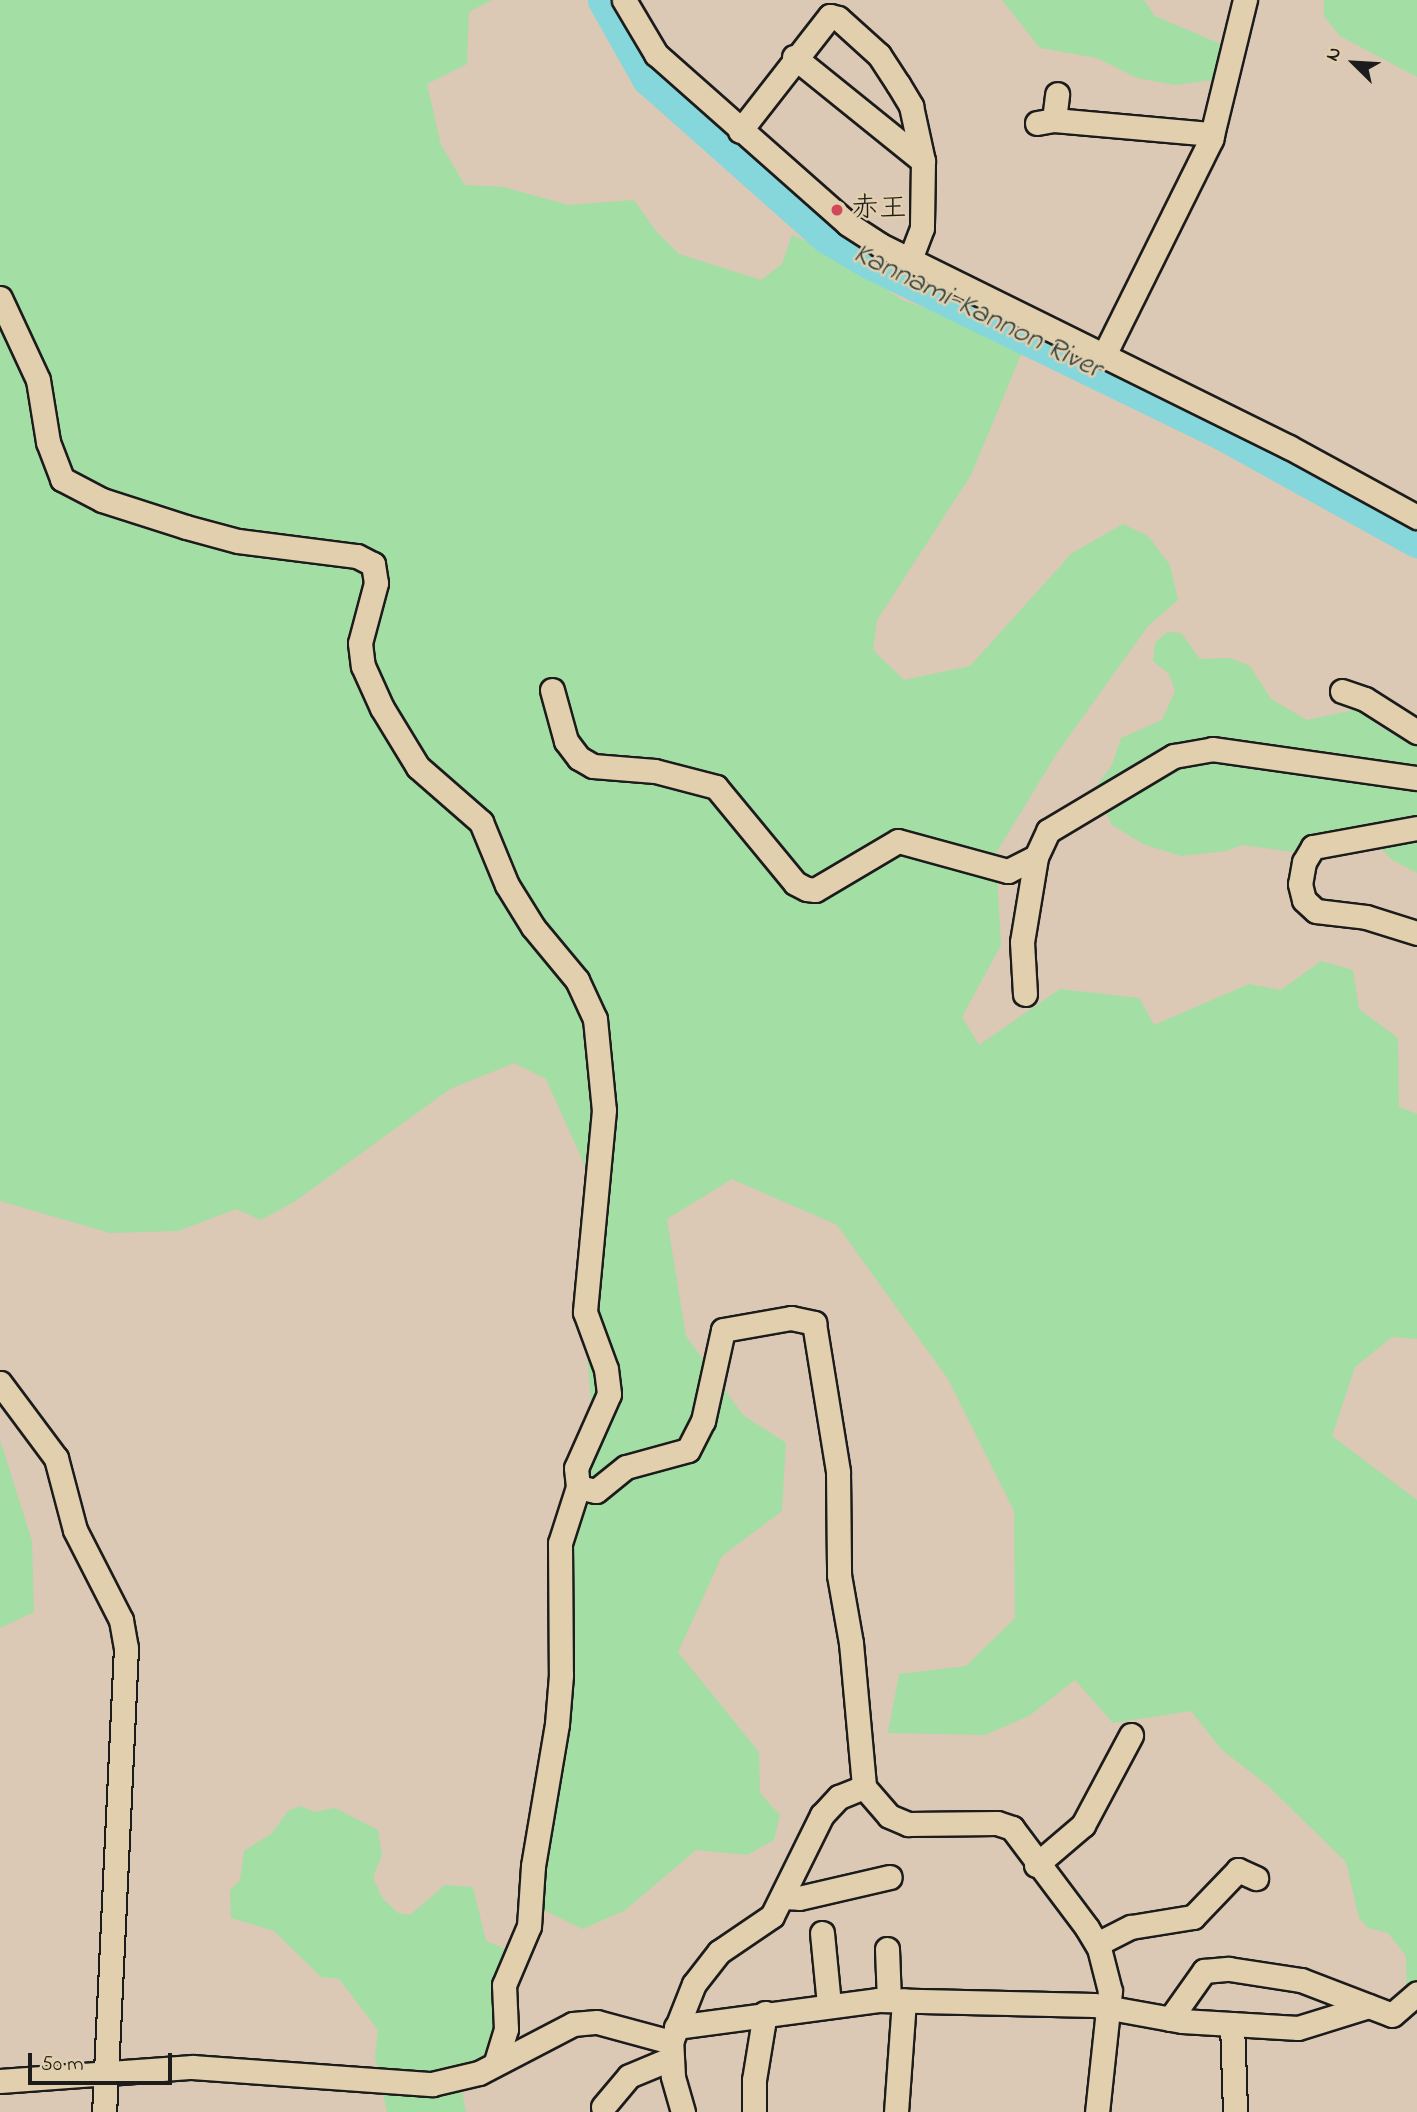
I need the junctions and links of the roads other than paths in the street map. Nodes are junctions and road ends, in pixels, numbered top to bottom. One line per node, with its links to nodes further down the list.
1 (624, 0): 5 (street)
2 (1245, 0): 6 (street)
3 (794, 57): 5 (street); 7 (street); 7 (street)
4 (1057, 94): 6 (street)
5 (740, 131): 8 (street)
6 (1212, 134): 10 (street)
7 (923, 161): 8 (street)
8 (910, 260): 10 (street)
9 (0, 298): 21 (street)
10 (1105, 353): 11 (street)
11 (1417, 517)
12 (552, 690): 17 (street)
13 (1342, 691): 14 (street)
14 (1417, 732)
15 (1417, 778): 17 (street)
16 (1417, 828): 18 (street)
17 (1036, 857): 19 (street)
18 (1417, 933)
19 (1025, 994)
20 (0, 1383): 41 (street)
21 (578, 1487): 23 (street); 40 (street)
22 (1131, 1735): 24 (street)
23 (864, 1787): 24 (street); 27 (street)
24 (1036, 1865): 29 (street)
25 (890, 1877): 27 (street)
26 (1256, 1878): 29 (street)
27 (782, 1897): 39 (street)
28 (822, 1933): 33 (street)
29 (1097, 1944): 35 (street)
30 (887, 1949): 32 (street)
31 (1417, 1993): 34 (street)
32 (896, 2000): 33 (street); 35 (street); 47 (street)
33 (829, 2005): 36 (street)
34 (1369, 2006): 37 (street); 38 (street)
35 (1110, 2007): 37 (street); 48 (street)
36 (765, 2013): 39 (street); 46 (street)
37 (1170, 2019): 38 (street)
38 (1232, 2024): 49 (street)
39 (672, 2043): 40 (street); 43 (street); 45 (street)
40 (496, 2062): 41 (street)
41 (105, 2071): 42 (street); 44 (street)
42 (0, 2081)
43 (603, 2107)
44 (104, 2112)
45 (683, 2112)
46 (754, 2112)
47 (896, 2112)
48 (1097, 2112)
49 (1235, 2112)

